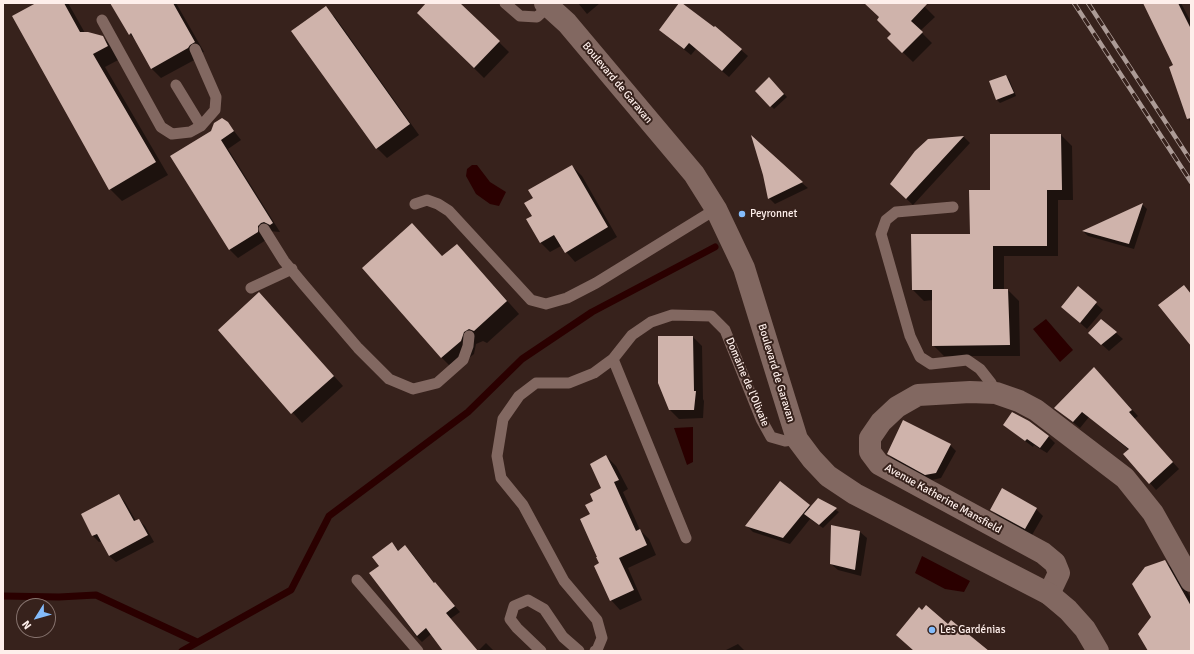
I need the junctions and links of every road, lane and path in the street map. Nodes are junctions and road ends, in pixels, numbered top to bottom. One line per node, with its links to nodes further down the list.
1 (505, 3): 2 (lane)
2 (547, 5): 9 (street, Boulevard de Garavan)
3 (102, 20): 6 (lane)
4 (195, 49): 6 (lane)
5 (176, 85): 6 (lane)
6 (201, 126)
7 (415, 204): 9 (lane)
8 (953, 207): 15 (lane)
9 (716, 209): 16 (street, Boulevard de Garavan)
10 (264, 229): 11 (lane)
11 (292, 270): 12 (lane); 13 (lane)
12 (251, 288)
13 (469, 336)
14 (612, 359): 16 (lane, Domaine de l'Olivaie); 17 (lane); 24 (lane, Domaine de l'Olivaie)
15 (996, 393): 19 (street, Avenue Katherine Mansfield); 20 (street, Avenue Katherine Mansfield)
16 (797, 438): 20 (street, Boulevard de Garavan)
17 (686, 538)
18 (357, 580): 21 (lane)
19 (1191, 581)
20 (1049, 594): 25 (street, Boulevard de Garavan)
21 (418, 651)
22 (541, 651): 23 (lane)
23 (579, 651)
24 (595, 651)
25 (1098, 651)

